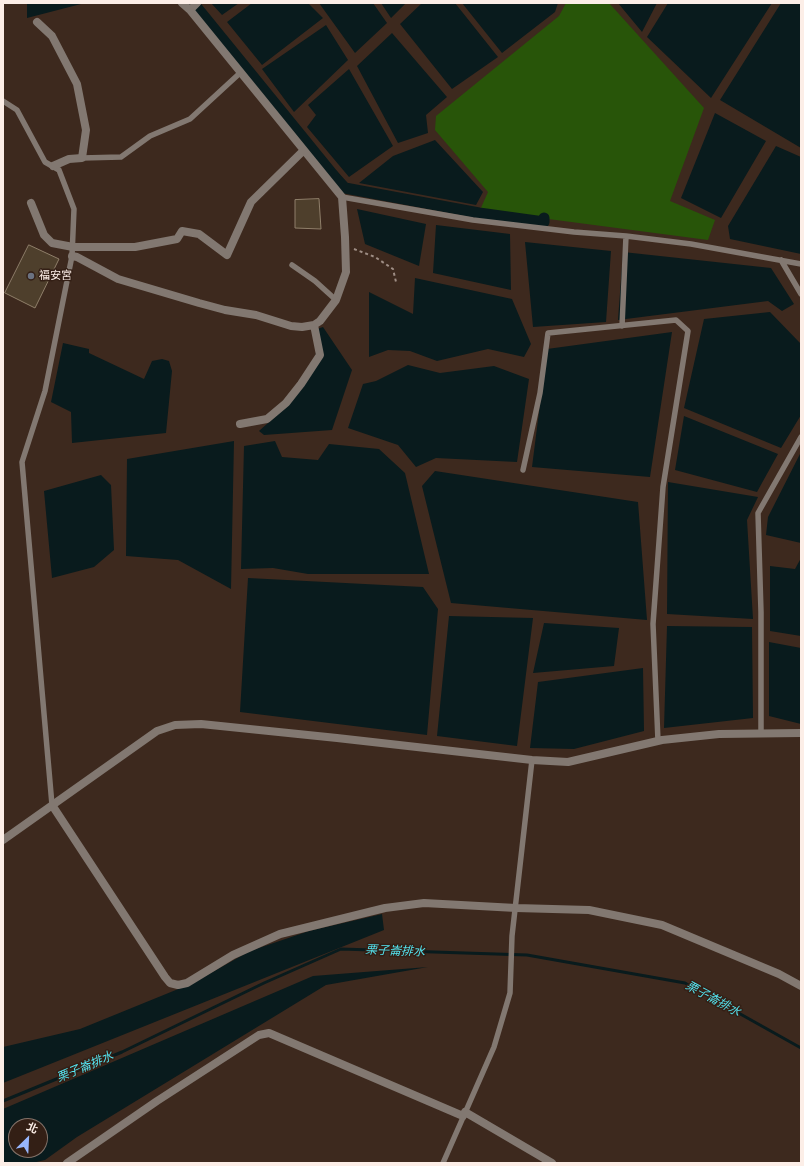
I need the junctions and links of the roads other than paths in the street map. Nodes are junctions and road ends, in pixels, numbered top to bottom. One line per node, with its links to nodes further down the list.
1 (182, 3): 2 (street)
2 (194, 6): 4 (street)
3 (37, 22): 7 (street)
4 (240, 72): 6 (street); 7 (lane)
5 (3, 101): 8 (lane)
6 (303, 150): 9 (street); 12 (street)
7 (82, 158): 8 (street)
8 (53, 166): 12 (lane)
9 (342, 197): 11 (lane); 18 (street)
10 (32, 203): 12 (street)
11 (626, 236): 14 (lane); 20 (lane)
12 (74, 247): 13 (lane)
13 (72, 256): 19 (street); 28 (lane)
14 (781, 260): 16 (lane); 17 (lane)
15 (292, 264): 18 (lane)
16 (801, 264)
17 (801, 294)
18 (336, 300): 19 (street)
19 (314, 325): 21 (street)
20 (622, 326): 23 (lane); 26 (lane)
21 (240, 424)
22 (801, 437): 25 (lane)
23 (523, 470)
24 (801, 733): 25 (street)
25 (761, 734): 26 (street)
26 (658, 741): 27 (street)
27 (532, 760): 28 (street); 30 (lane)
28 (52, 805): 29 (street); 30 (street)
29 (3, 840)
30 (516, 908): 31 (street); 32 (lane)
31 (801, 986)
32 (464, 1114): 33 (street); 34 (lane); 35 (street)
33 (67, 1163)
34 (443, 1163)
35 (552, 1163)

